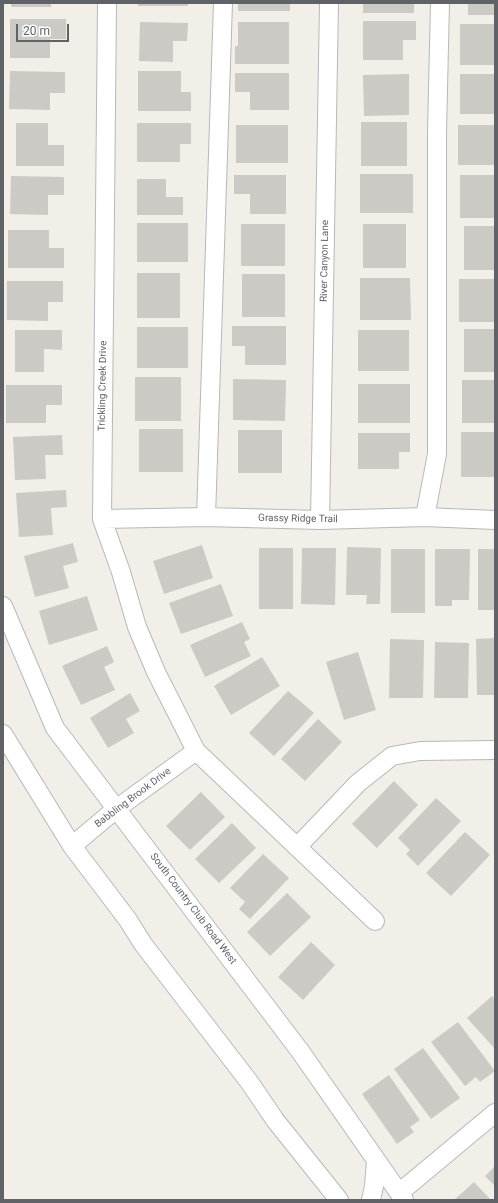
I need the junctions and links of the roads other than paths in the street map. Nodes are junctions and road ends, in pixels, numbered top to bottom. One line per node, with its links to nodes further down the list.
1 (106, 3): 7 (street, Trickling Creek Drive)
2 (223, 3): 5 (street)
3 (329, 3): 8 (street, River Canyon Lane)
4 (440, 3): 6 (street)
5 (206, 517): 7 (street, Grassy Ridge Trail); 8 (street, Grassy Ridge Trail)
6 (425, 517): 8 (street, Grassy Ridge Trail); 9 (street, Grassy Ridge Trail)
7 (102, 519): 13 (street, Trickling Creek Drive)
8 (320, 520)
9 (495, 520)
10 (3, 606): 14 (street, South Country Club Road West)
11 (3, 734): 15 (street)
12 (495, 750): 16 (street)
13 (196, 751): 14 (street, Babbling Brook Drive); 16 (street, Trickling Creek Drive)
14 (116, 809): 15 (street, Babbling Brook Drive); 19 (street, South Country Club Road West)
15 (72, 846): 21 (street)
16 (297, 847): 17 (street, Trickling Creek Drive)
17 (375, 921)
18 (495, 1113): 20 (street)
19 (376, 1161): 20 (street, South Country Club Road West); 22 (street)
20 (401, 1196)
21 (339, 1200)
22 (371, 1200)

